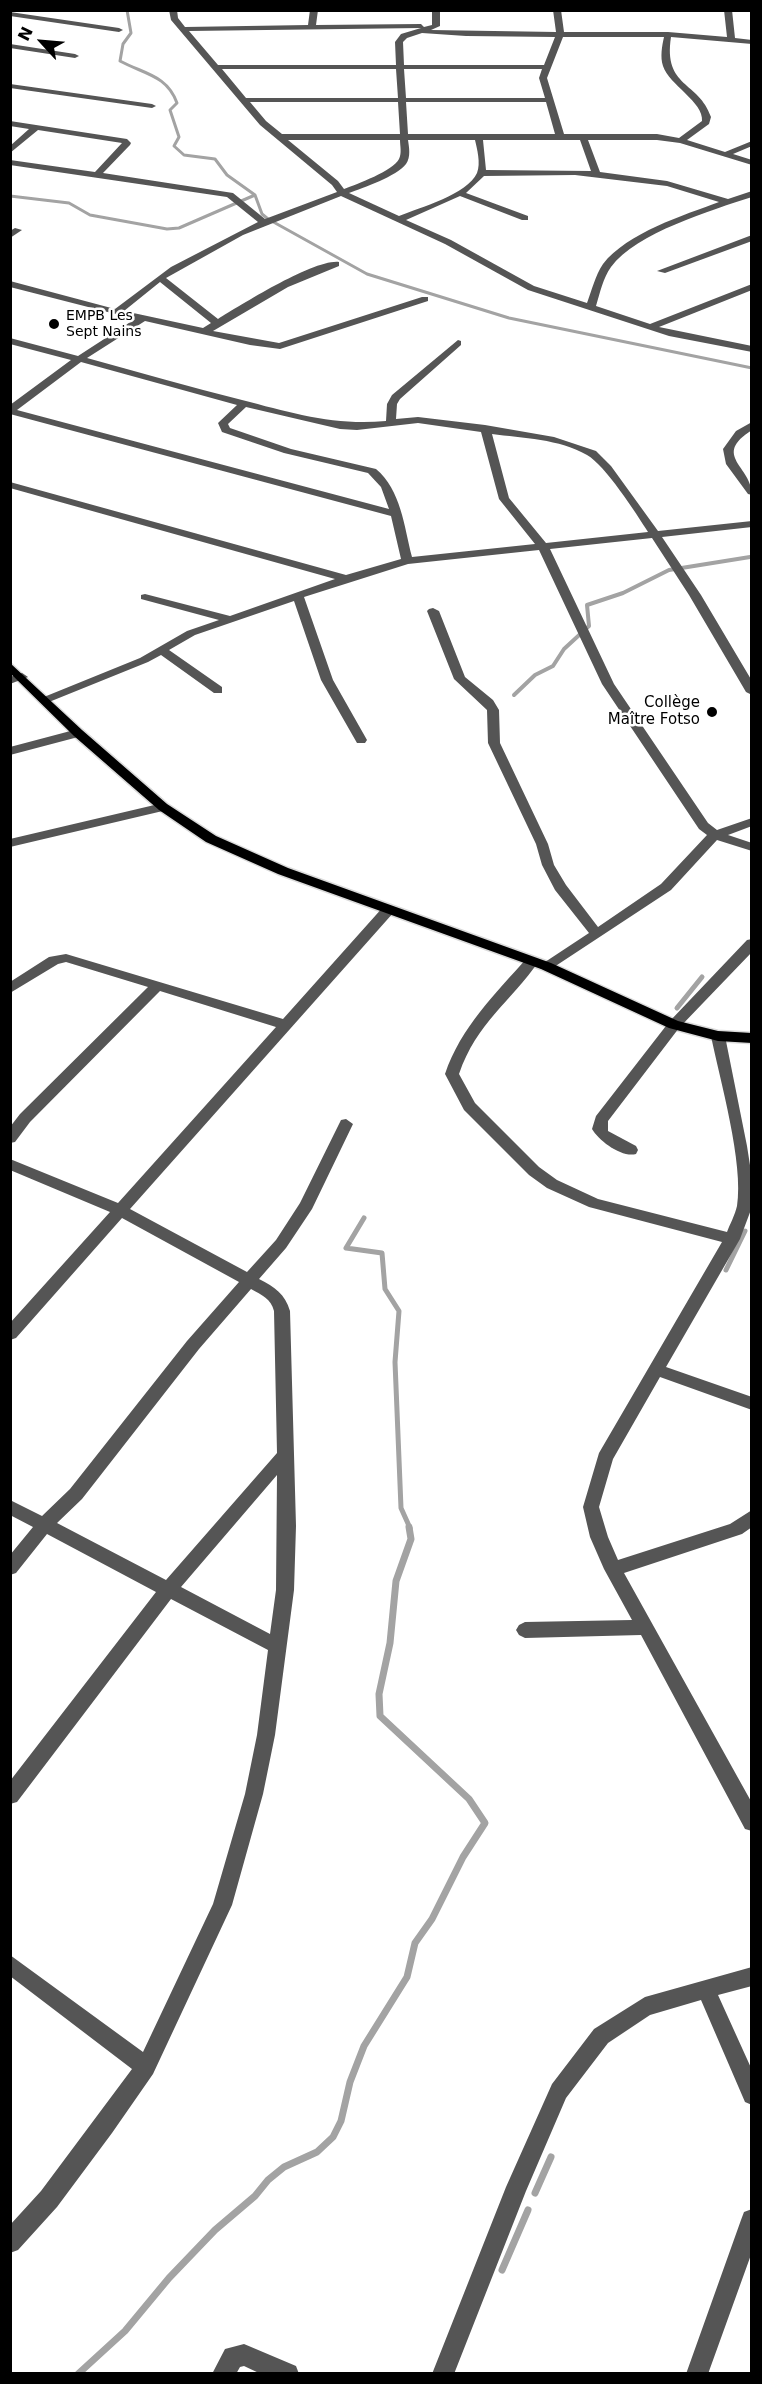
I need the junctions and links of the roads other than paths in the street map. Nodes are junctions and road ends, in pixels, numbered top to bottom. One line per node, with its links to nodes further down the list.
1 (173, 10): 9 (street)
2 (314, 10): 8 (street)
3 (435, 10): 7 (street)
4 (557, 10): 12 (street)
5 (728, 10): 14 (street)
6 (10, 14): 10 (street)
7 (436, 26): 8 (street); 11 (street)
8 (312, 27): 9 (street)
9 (183, 29): 19 (street)
10 (119, 30)
11 (416, 31): 12 (street); 18 (street)
12 (560, 34): 13 (street); 20 (street)
13 (668, 34): 14 (street); 33 (street)
14 (731, 39): 15 (street)
15 (752, 42)
16 (10, 46): 17 (street)
17 (75, 56)
18 (400, 66): 19 (street); 20 (street); 24 (street)
19 (217, 67): 22 (street)
20 (546, 67): 23 (street)
21 (10, 86): 25 (street)
22 (246, 100): 24 (street); 31 (street)
23 (548, 100): 24 (street); 30 (street)
24 (402, 101): 28 (street)
25 (152, 106)
26 (10, 123): 27 (street)
27 (36, 127): 35 (street); 41 (street)
28 (404, 136): 29 (street); 31 (street); 43 (street)
29 (478, 136): 30 (street); 39 (street)
30 (560, 136): 32 (street)
31 (280, 137): 43 (street)
32 (583, 137): 33 (street); 40 (street)
33 (681, 141): 36 (street)
34 (752, 143): 36 (street)
35 (10, 151)
36 (727, 154): 38 (street)
37 (10, 162): 41 (street)
38 (752, 163)
39 (481, 172): 40 (street); 42 (street)
40 (596, 173): 45 (street)
41 (97, 175): 48 (street)
42 (459, 193): 46 (street); 47 (street)
43 (343, 194): 47 (street); 48 (street)
44 (752, 194): 45 (street)
45 (727, 202): 56 (street)
46 (525, 218)
47 (400, 219): 56 (street)
48 (265, 223): 52 (street)
49 (752, 238): 51 (street)
50 (336, 264): 59 (street)
51 (662, 270)
52 (160, 278): 57 (street); 59 (street)
53 (10, 284): 57 (street)
54 (752, 287): 60 (street)
55 (425, 299): 61 (street)
56 (591, 307): 60 (street)
57 (117, 312): 58 (street)
58 (143, 318): 61 (street); 66 (street)
59 (217, 323): 61 (street)
60 (650, 327): 65 (street)
61 (204, 332)
62 (10, 341): 64 (street)
63 (458, 343): 70 (street)
64 (44, 349): 66 (street); 67 (street)
65 (752, 349)
66 (80, 358): 67 (street); 68 (street)
67 (53, 376): 69 (street)
68 (243, 405): 70 (street); 75 (street)
69 (10, 410): 75 (street)
70 (391, 422): 72 (street)
71 (752, 425): 74 (street)
72 (485, 428): 77 (street); 78 (street)
73 (10, 485): 80 (street)
74 (752, 492)
75 (394, 513): 79 (street)
76 (752, 524): 77 (street)
77 (653, 534): 78 (street); 89 (street)
78 (543, 546): 79 (street); 96 (street)
79 (407, 561): 80 (street)
80 (346, 579): 81 (street)
81 (298, 596): 84 (street); 92 (street)
82 (145, 597): 84 (street)
83 (433, 611): 100 (street)
84 (230, 619): 85 (street)
85 (163, 651): 88 (street); 90 (street)
86 (10, 666): 87 (main road)
87 (16, 679): 90 (main road)
88 (218, 690)
89 (752, 692)
90 (45, 699): 91 (main road)
91 (78, 733): 93 (street); 94 (main road)
92 (361, 740)
93 (10, 751)
94 (163, 807): 97 (street); 99 (main road)
95 (752, 822): 96 (street)
96 (715, 835): 98 (street); 100 (street)
97 (10, 843)
98 (752, 847)
99 (389, 909): 102 (main road); 106 (street)
100 (597, 934): 102 (street)
101 (752, 943): 105 (street)
102 (539, 963): 105 (main road); 115 (street)
103 (156, 987): 104 (street); 106 (street); 110 (street)
104 (10, 989)
105 (674, 1024): 107 (main road); 112 (street)
106 (287, 1025): 114 (street)
107 (718, 1036): 108 (main road); 111 (street)
108 (752, 1038)
109 (346, 1124): 116 (street)
110 (10, 1138)
111 (746, 1146): 115 (street)
112 (631, 1150)
113 (10, 1164): 114 (street)
114 (122, 1211): 116 (street); 117 (street)
115 (732, 1239): 118 (street)
116 (248, 1280): 120 (street); 123 (street)
117 (10, 1334)
118 (655, 1369): 119 (street); 125 (street)
119 (752, 1404)
120 (284, 1456): 126 (street); 129 (street)
121 (10, 1507): 123 (street)
122 (752, 1517): 125 (street)
123 (45, 1524): 124 (street); 126 (street)
124 (10, 1568)
125 (613, 1569): 127 (street)
126 (168, 1591): 129 (street); 130 (street)
127 (646, 1627): 128 (street); 131 (street)
128 (525, 1630)
129 (277, 1646): 135 (street)
130 (10, 1796)
131 (752, 1823)
132 (10, 1964): 135 (street)
133 (752, 1976): 134 (street)
134 (706, 1990): 136 (street); 141 (street)
135 (146, 2067): 138 (street)
136 (752, 2095)
137 (752, 2220): 142 (street)
138 (10, 2242)
139 (223, 2373): 140 (street)
140 (288, 2373)
141 (443, 2373)
142 (697, 2373)

